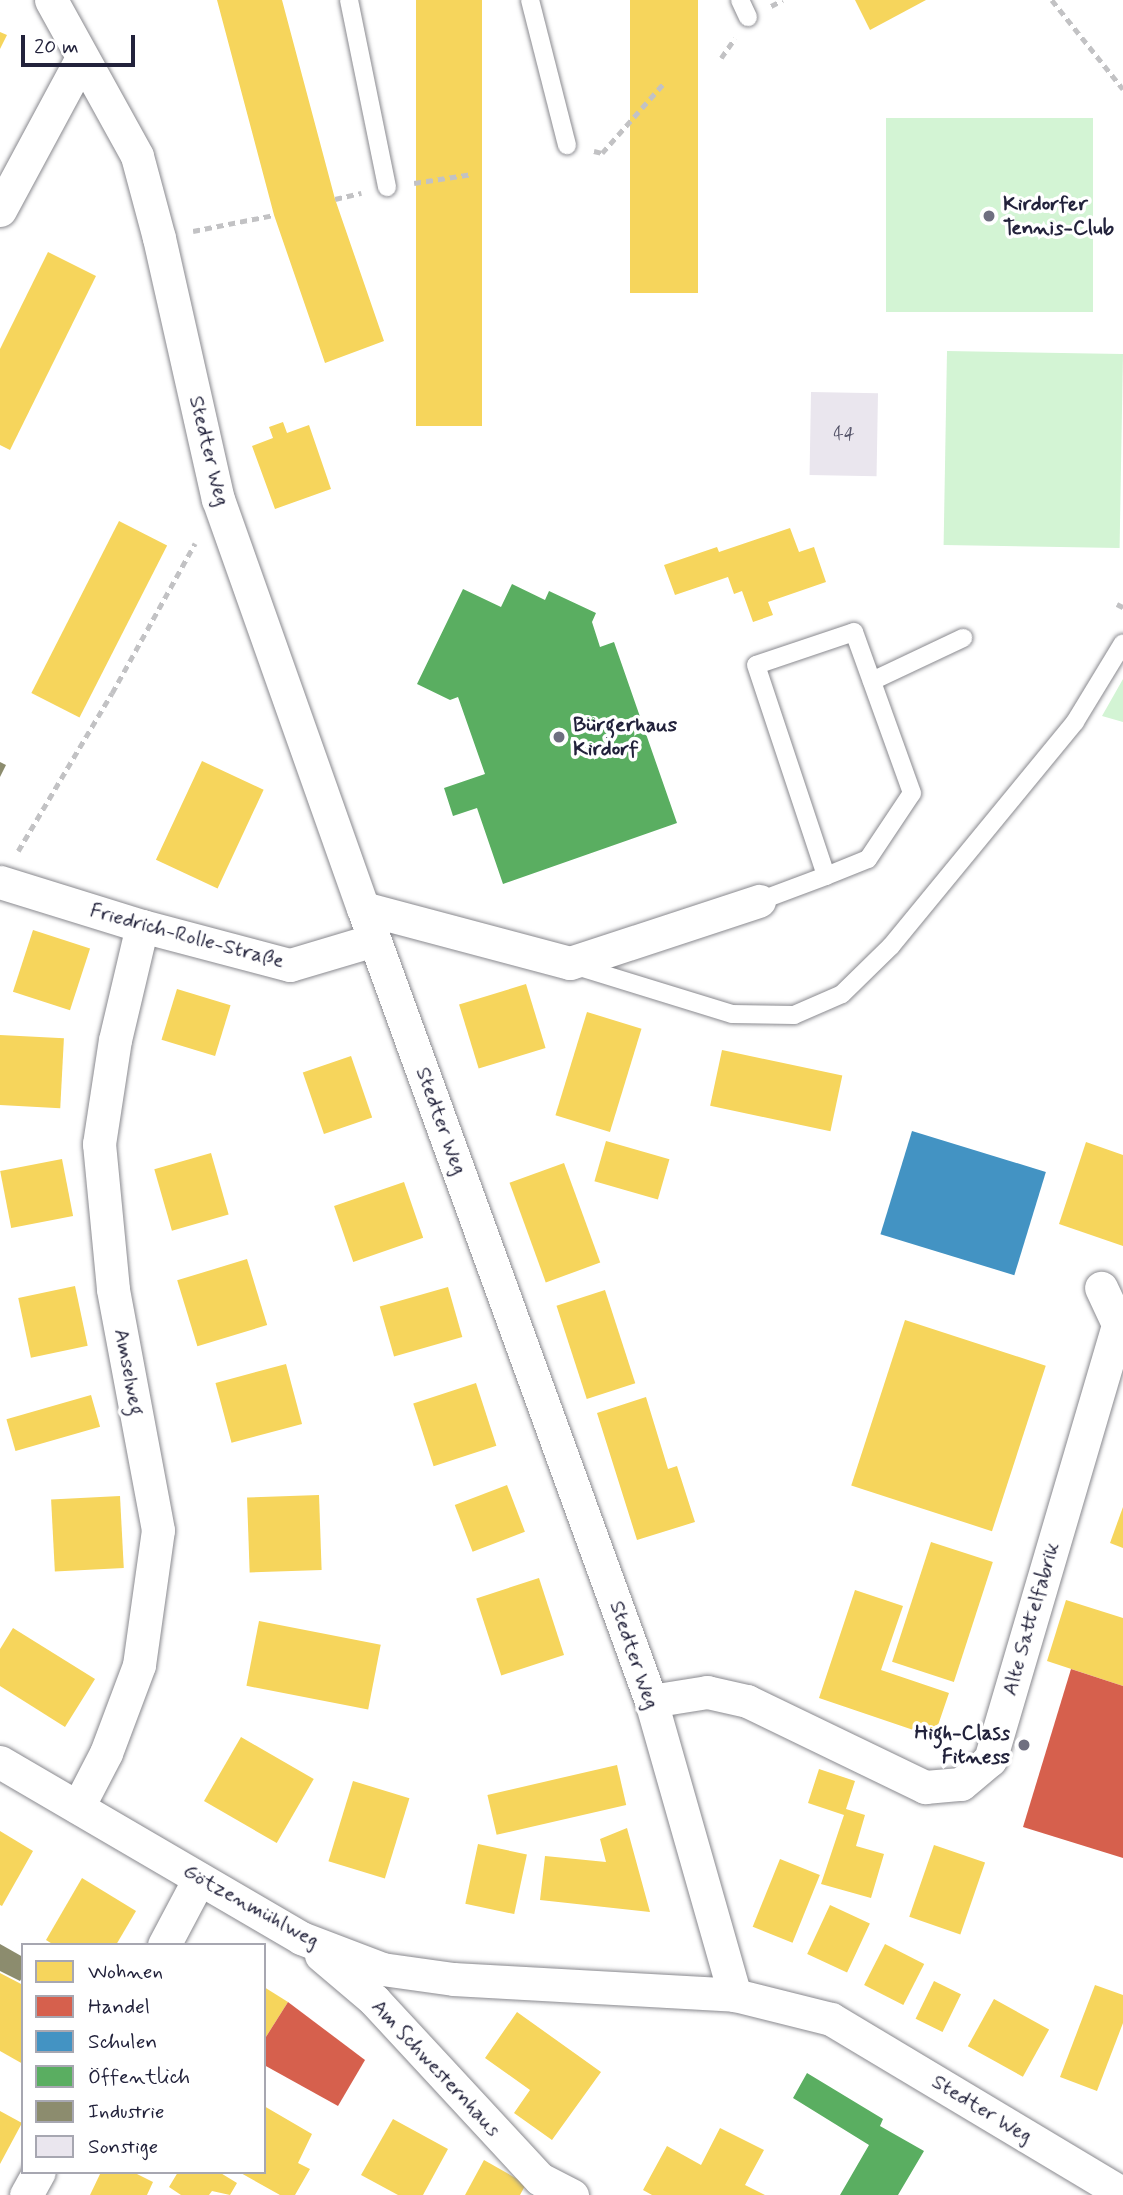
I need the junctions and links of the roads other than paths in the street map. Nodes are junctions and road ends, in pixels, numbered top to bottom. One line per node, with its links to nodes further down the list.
1 (51, 0): 6 (street, Stedter Weg)
2 (349, 0): 8 (lane)
3 (530, 0): 7 (lane)
4 (740, 0): 5 (lane)
5 (748, 17)
6 (82, 58): 9 (street); 16 (street, Stedter Weg)
7 (567, 145)
8 (387, 187)
9 (0, 210)
10 (963, 638): 12 (lane)
11 (1123, 643): 19 (lane)
12 (872, 681): 14 (lane); 14 (lane)
13 (7, 870): 17 (street, Friedrich-Rolle-Straße)
14 (826, 876): 15 (lane)
15 (759, 901): 19 (street)
16 (363, 908): 18 (street, Stedter Weg); 19 (street)
17 (142, 926): 18 (street, Friedrich-Rolle-Straße); 23 (street, Amselweg)
18 (374, 940): 21 (street, Stedter Weg)
19 (570, 964)
20 (1101, 1287): 21 (street, Alte Sattelfabrik)
21 (651, 1701): 27 (street, Stedter Weg)
22 (0, 1762): 23 (street, Götzenmühlweg)
23 (79, 1807): 24 (street, Götzenmühlweg)
24 (200, 1879): 25 (street, Götzenmühlweg); 26 (street)
25 (301, 1938): 27 (street, Götzenmühlweg); 31 (street, Am Schwesternhaus)
26 (165, 1943)
27 (735, 1995): 29 (street, Stedter Weg)
28 (38, 2174): 30 (street)
29 (1123, 2194)
30 (26, 2195)
31 (572, 2195)

